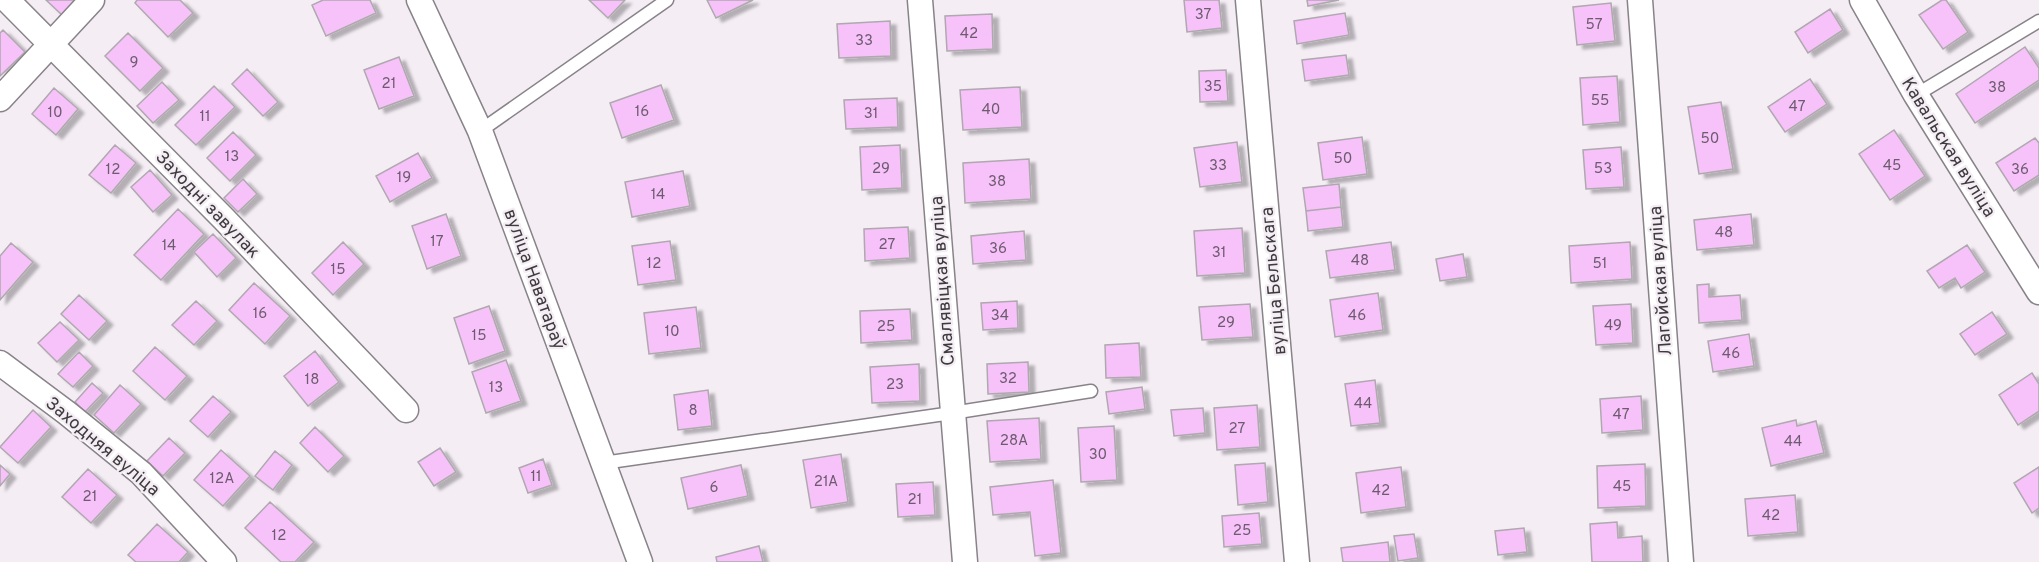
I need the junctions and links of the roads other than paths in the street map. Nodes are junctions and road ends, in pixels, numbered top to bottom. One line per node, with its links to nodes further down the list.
1 (8, 0): 10 (street, Заходні завулак)
2 (92, 0): 10 (street)
3 (419, 0): 13 (street, вуліца Наватараў)
4 (668, 0): 13 (lane)
5 (920, 0): 18 (street, Смалявіцкая вуліца)
6 (1248, 0): 23 (street, вуліца Бельскага)
7 (1640, 0): 24 (street, Лагойская вуліца)
8 (1862, 0): 11 (street, Кавальская вуліца)
9 (2039, 21): 11 (lane)
10 (51, 43): 12 (street); 17 (street, Заходні завулак)
11 (1916, 95): 14 (street, Кавальская вуліца)
12 (0, 99)
13 (480, 131): 19 (street, вуліца Наватараў)
14 (2039, 292)
15 (0, 363): 20 (street, Заходняя вуліца)
16 (1090, 391): 18 (lane)
17 (406, 410)
18 (952, 413): 19 (lane); 22 (street, Смалявіцкая вуліца)
19 (603, 463): 21 (street, вуліца Наватараў)
20 (224, 562)
21 (640, 562)
22 (965, 562)
23 (1297, 562)
24 (1681, 562)

